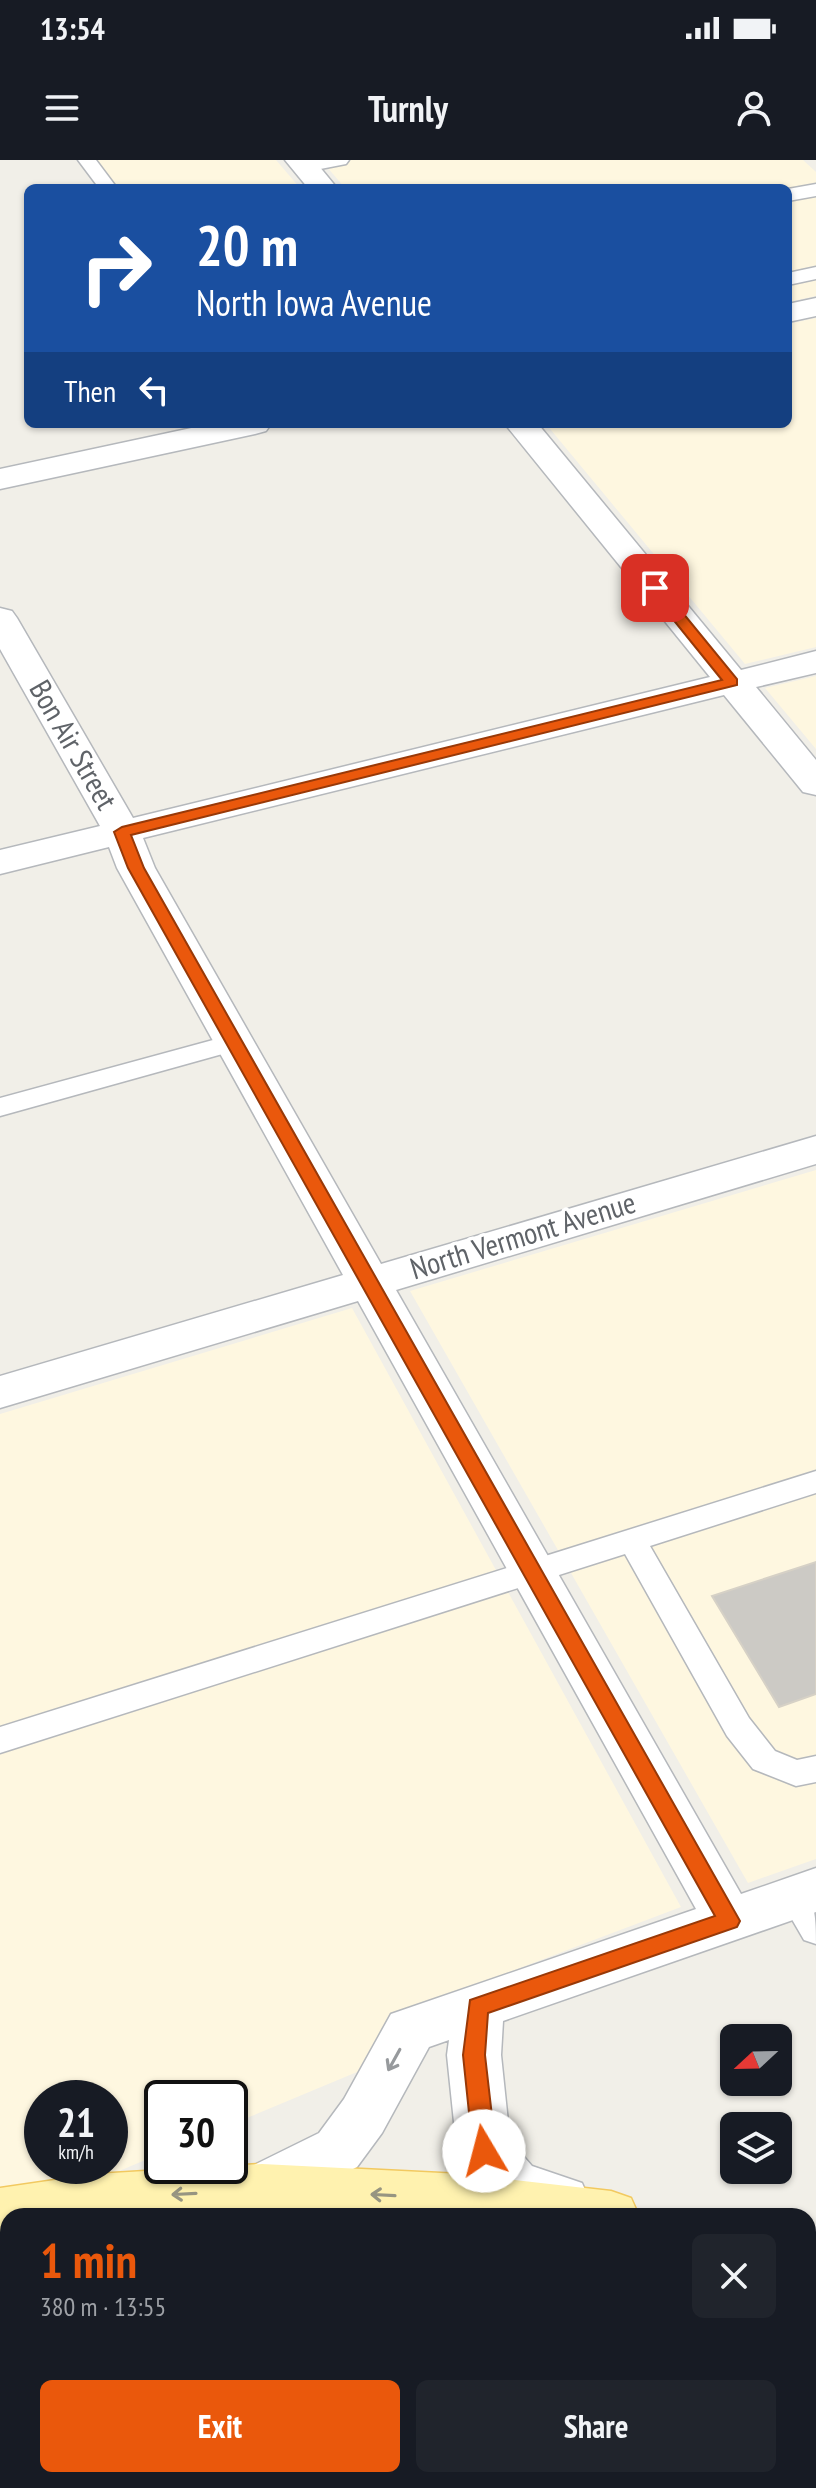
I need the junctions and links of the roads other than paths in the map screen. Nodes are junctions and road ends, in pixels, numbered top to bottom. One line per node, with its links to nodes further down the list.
1 (87, 160): 4 (lane)
2 (340, 160): 3 (lane)
3 (309, 172)
4 (105, 184)
5 (816, 190): 6 (lane)
6 (792, 194)
7 (816, 271): 8 (lane); 9 (lane)
8 (792, 272)
9 (792, 278)
10 (816, 307): 11 (street)
11 (792, 312)
12 (236, 428): 14 (street)
13 (524, 428): 17 (street)
14 (0, 479)
15 (0, 618): 19 (street, Bon Air Street)
16 (816, 662): 17 (street)
17 (732, 682): 18 (street); 19 (street)
18 (816, 784)
19 (122, 832): 20 (street); 21 (street, Bon Air Street)
20 (0, 862)
21 (235, 1042): 22 (lane); 24 (street, Bon Air Street)
22 (0, 1107)
23 (816, 1150): 24 (street, North Vermont Avenue)
24 (371, 1282): 25 (street, North Vermont Avenue); 28 (street, Bon Air Street)
25 (0, 1392)
26 (816, 1482): 27 (lane)
27 (632, 1540): 28 (lane); 30 (lane)
28 (533, 1571): 29 (lane); 32 (street, Bon Air Street)
29 (0, 1740)
30 (816, 1769)
31 (809, 1906): 32 (street)
32 (729, 1921): 33 (street)
33 (478, 2007): 34 (street, one-way to 34); 37 (street)
34 (262, 2189): 35 (main road, one-way to 35); 36 (main road, one-way to 34)
35 (34, 2208)
36 (547, 2208)
37 (585, 2208)

